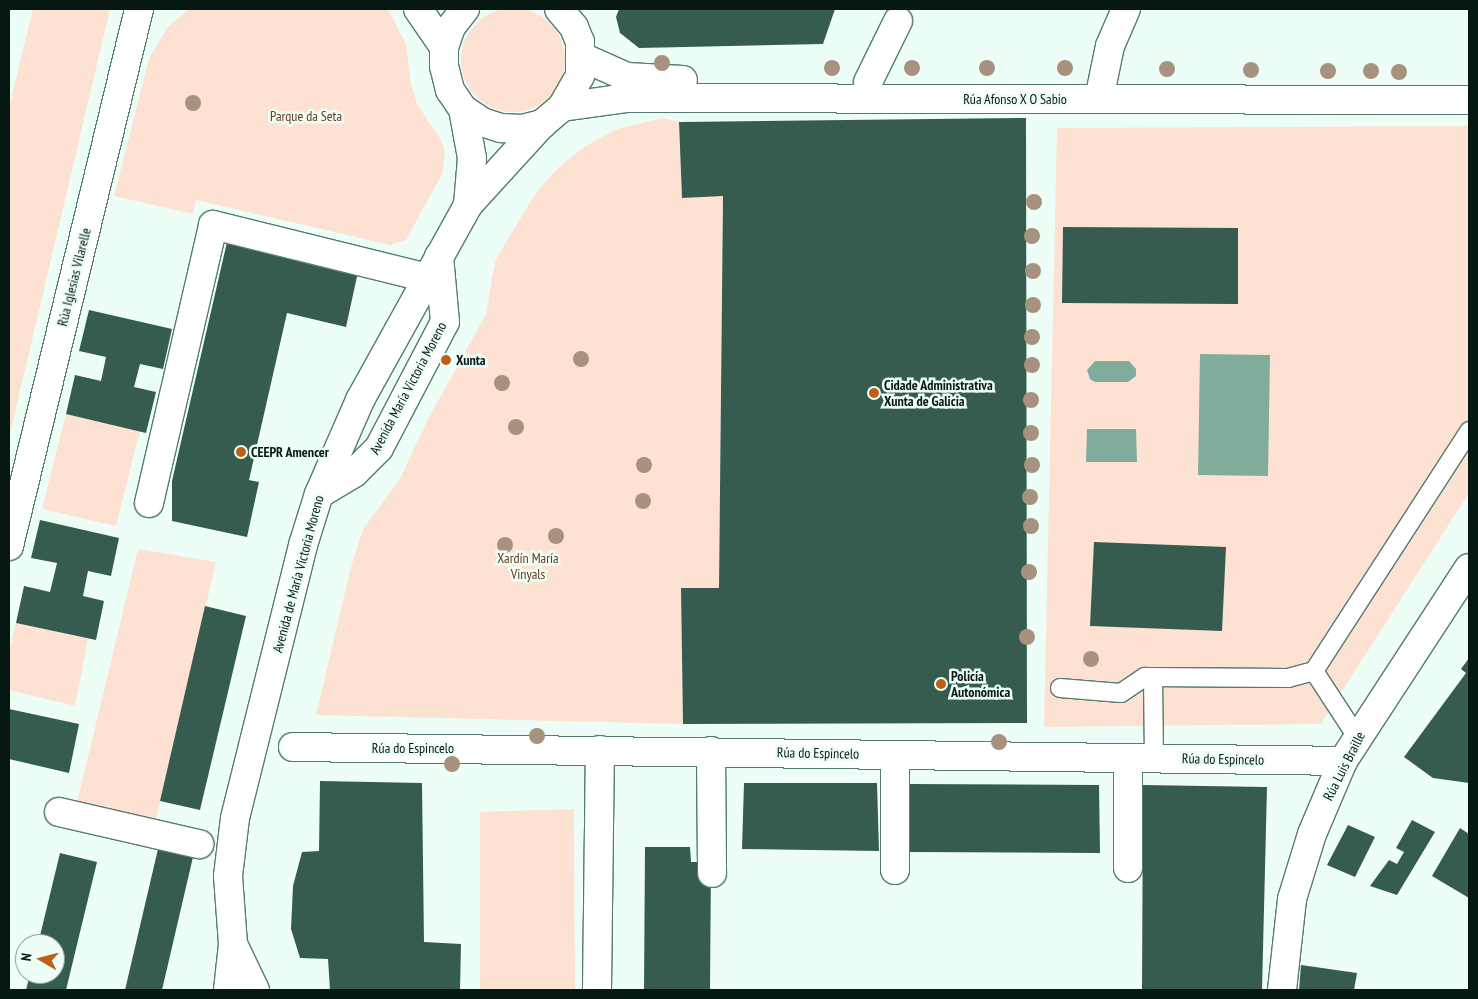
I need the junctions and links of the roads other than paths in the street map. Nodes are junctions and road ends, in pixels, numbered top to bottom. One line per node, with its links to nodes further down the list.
1 (139, 9): 20 (main road, Rúa Iglesias Vilarelle)
2 (418, 9): 7 (main road)
3 (465, 9): 7 (main road)
4 (1126, 9): 11 (main road)
5 (572, 15): 8 (main road)
6 (898, 21): 9 (main road)
7 (444, 47): 13 (main road)
8 (582, 57): 9 (main road, Rúa Afonso X O Sabio); 14 (main road, Avenida de María Victoria Moreno)
9 (868, 82): 11 (main road, Rúa Afonso X O Sabio)
10 (1469, 84): 11 (main road, Rúa Afonso X O Sabio)
11 (1101, 90): 12 (main road, Rúa Afonso X O Sabio); 14 (main road, Rúa Afonso X O Sabio)
12 (1469, 100)
13 (463, 109): 14 (main road, Rúa Afonso X O Sabio); 15 (main road, Avenida de María Victoria Moreno)
14 (552, 115): 15 (main road, Avenida de María Victoria Moreno)
15 (468, 205): 16 (main road, Avenida de María Victoria Moreno)
16 (433, 267): 18 (main road, Avenida de María Victoria Moreno); 18 (main road, Avenida María Victoria Moreno); 19 (main road)
17 (1469, 431): 22 (lane)
18 (319, 494): 37 (main road, Avenida de María Victoria Moreno)
19 (149, 503)
20 (9, 546)
21 (1469, 568): 25 (main road, Rúa Luis Braille)
22 (1314, 670): 23 (lane); 25 (lane)
23 (1153, 677): 24 (lane); 30 (lane)
24 (1060, 688)
25 (1357, 737): 31 (main road, Rúa Luis Braille)
26 (292, 747): 27 (main road, Rúa do Espincelo)
27 (600, 750): 28 (main road, Rúa do Espincelo); 40 (main road)
28 (710, 750): 29 (main road, Rúa do Espincelo); 36 (main road)
29 (895, 755): 30 (main road, Rúa do Espincelo); 35 (main road)
30 (1141, 758): 31 (main road, Rúa do Espincelo); 34 (main road)
31 (1343, 761): 41 (main road, Rúa Luis Braille)
32 (59, 812): 33 (main road)
33 (199, 844)
34 (1128, 868)
35 (894, 870)
36 (712, 872)
37 (233, 944): 38 (main road, Avenida de María Victoria Moreno); 39 (main road, Avenida de María Victoria Moreno)
38 (228, 990)
39 (255, 990)
40 (597, 990)
41 (1282, 990)

